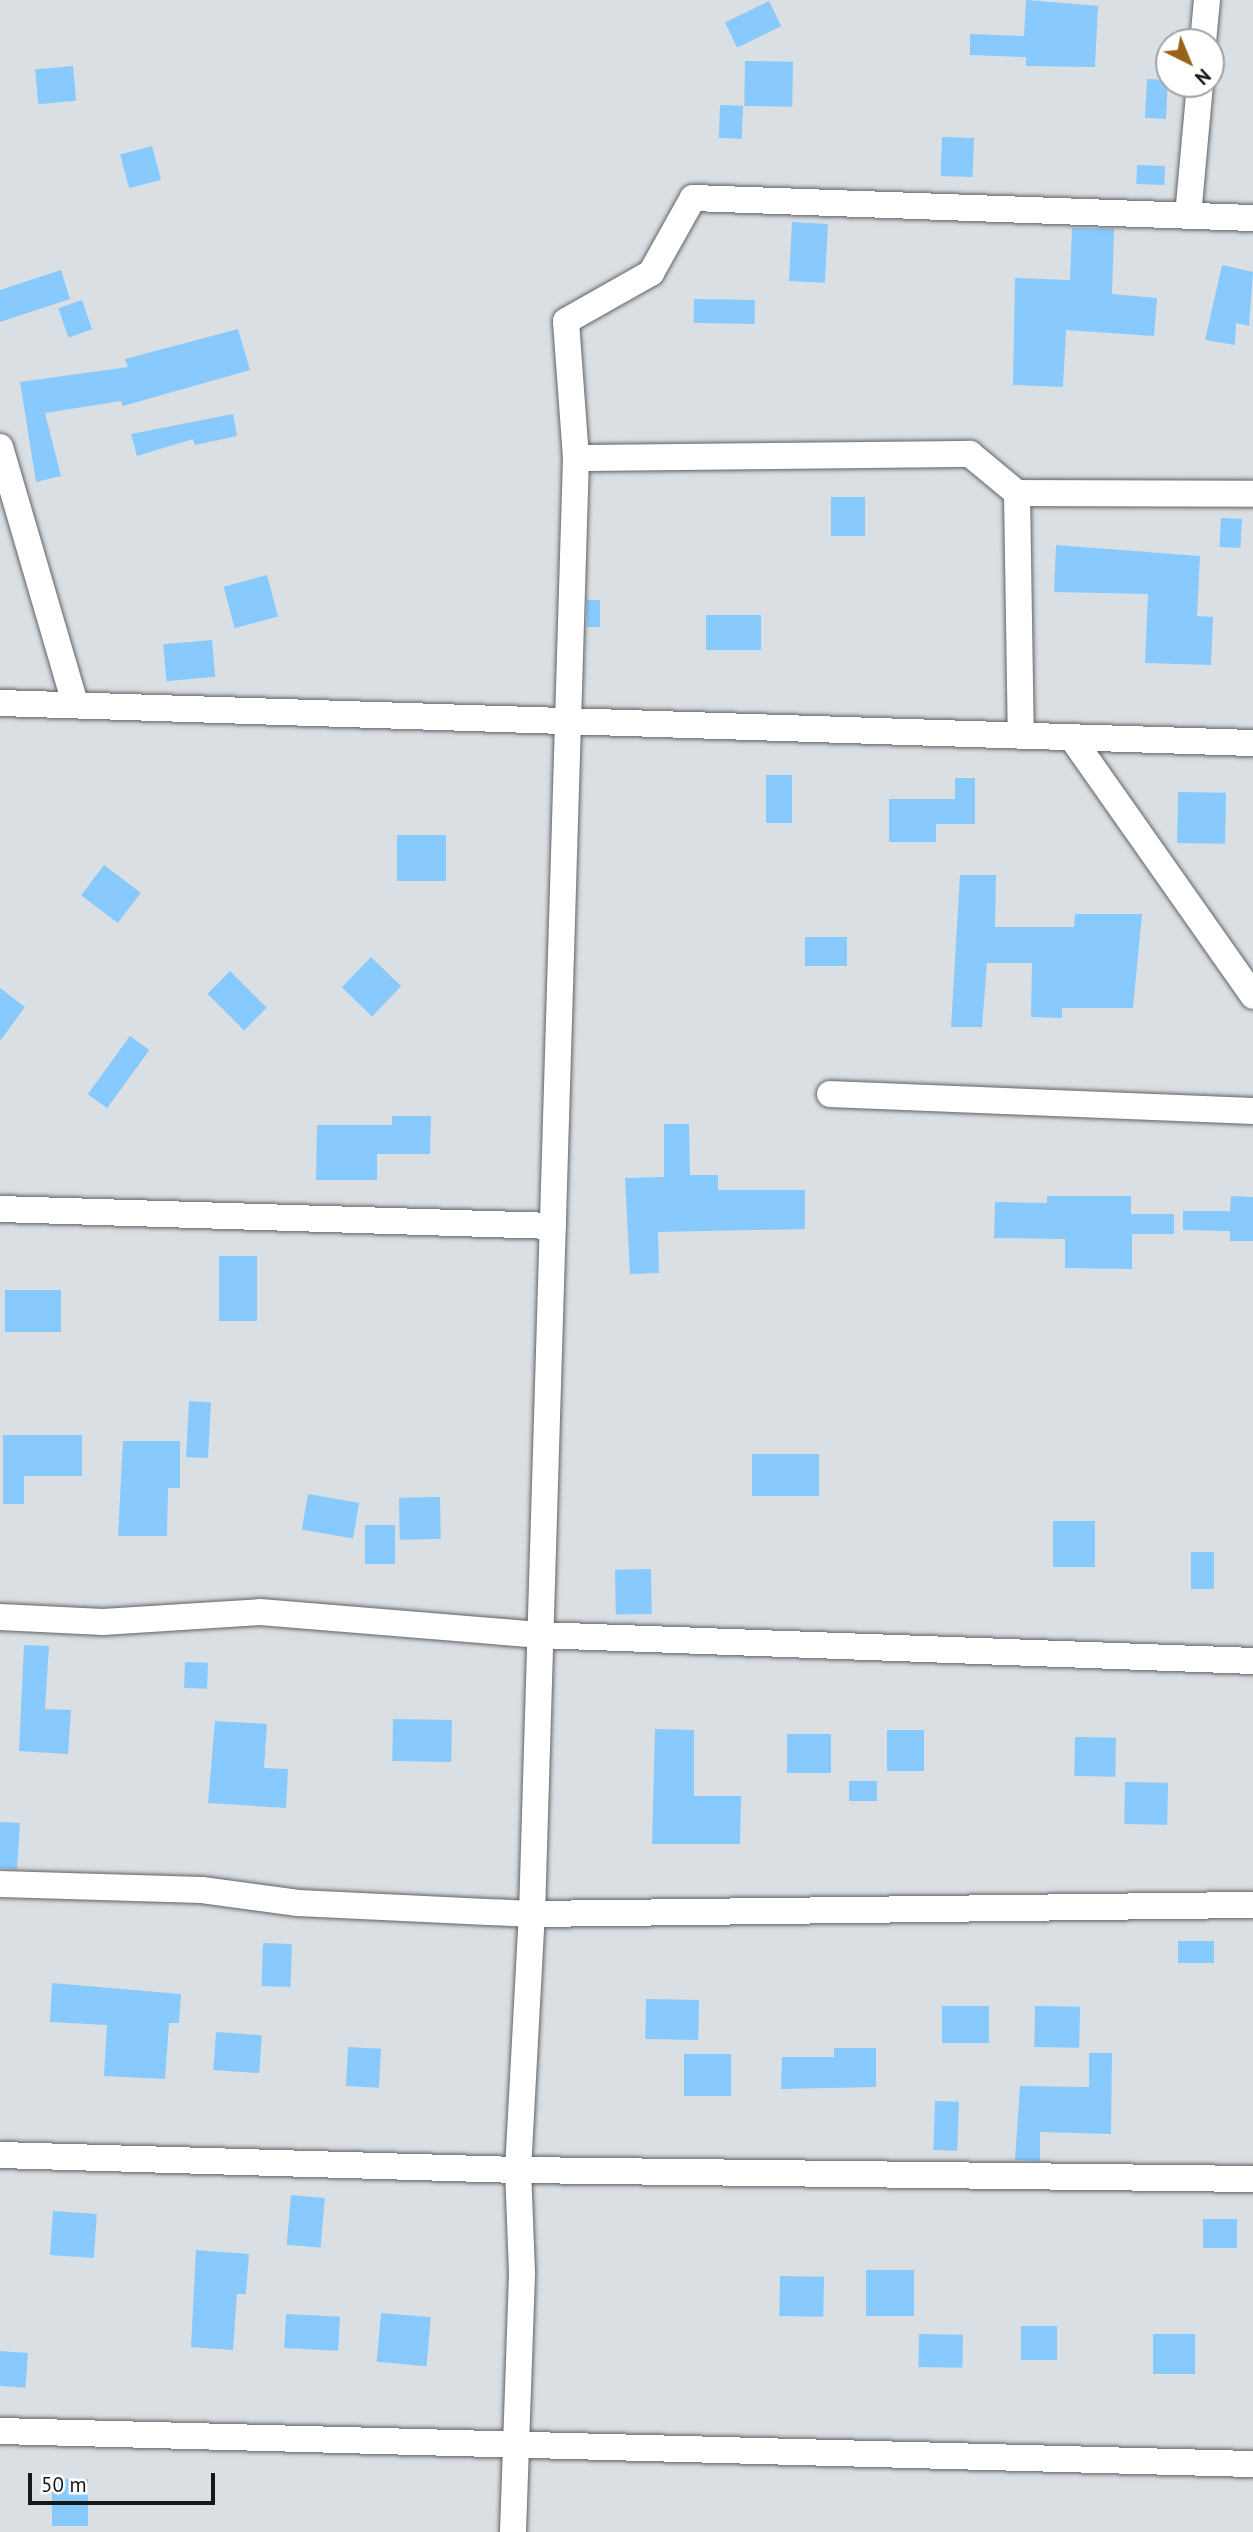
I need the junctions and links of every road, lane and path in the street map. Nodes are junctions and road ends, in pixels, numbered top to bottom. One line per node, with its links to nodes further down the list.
1 (1207, 0): 2 (street)
2 (1204, 28)
3 (1199, 98): 4 (street)
4 (1188, 216): 5 (street); 7 (street)
5 (1253, 218)
6 (0, 447): 11 (street)
7 (576, 457): 8 (street); 12 (street)
8 (1017, 493): 9 (street); 13 (street)
9 (1253, 494)
10 (0, 702): 11 (street)
11 (75, 704): 12 (street)
12 (565, 721): 13 (street); 20 (street)
13 (1021, 736): 14 (street)
14 (1072, 738): 15 (street); 16 (street)
15 (1253, 743)
16 (1253, 996)
17 (830, 1094): 18 (street)
18 (1253, 1111)
19 (0, 1209): 20 (street)
20 (553, 1226): 22 (street)
21 (0, 1617): 22 (street)
22 (538, 1635): 23 (street); 26 (street)
23 (1253, 1661)
24 (0, 1884): 26 (street)
25 (1253, 1905): 26 (street)
26 (532, 1914): 28 (street)
27 (0, 2155): 28 (street)
28 (518, 2170): 29 (street); 31 (street)
29 (1253, 2179)
30 (0, 2431): 31 (street)
31 (519, 2445): 32 (street); 33 (street)
32 (1253, 2464)
33 (513, 2532)

